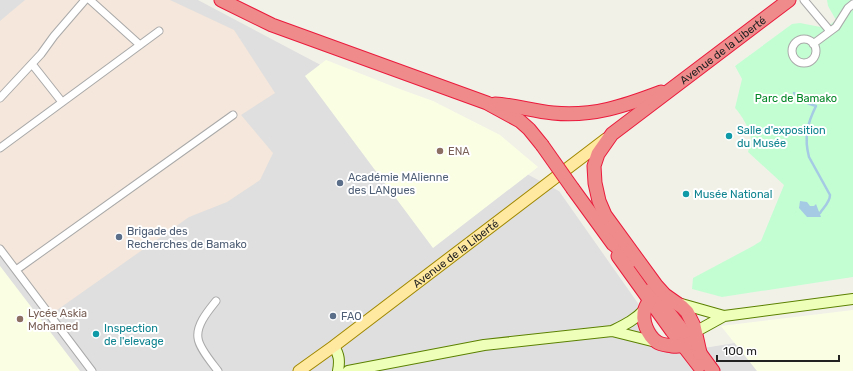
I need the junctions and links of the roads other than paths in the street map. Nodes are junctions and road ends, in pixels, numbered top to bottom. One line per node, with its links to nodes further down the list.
1 (85, 0): 11 (street)
2 (90, 0): 10 (street)
3 (221, 0): 15 (highway)
4 (789, 0): 12 (highway, Avenue de la Liberté)
5 (804, 0): 8 (street)
6 (853, 4): 8 (street)
7 (159, 31): 10 (street)
8 (830, 31): 9 (street)
9 (813, 44)
10 (140, 45): 14 (street)
11 (32, 64): 13 (street); 14 (street)
12 (676, 86): 15 (highway); 17 (highway, Avenue de la Liberté)
13 (0, 98)
14 (62, 102): 18 (street)
15 (487, 103): 23 (highway, bridge)
16 (233, 115): 20 (street)
17 (612, 134): 24 (highway, Avenue de la Liberté); 29 (main road, Avenue de la Liberté)
18 (1, 146)
19 (0, 249): 20 (street)
20 (16, 270): 31 (street)
21 (853, 299): 25 (street)
22 (216, 301): 32 (street)
23 (650, 303): 24 (street); 26 (street); 27 (highway); 28 (highway)
24 (676, 303): 25 (street); 27 (highway, Avenue de la Liberté)
25 (724, 316): 27 (street)
26 (612, 331): 28 (street); 34 (street)
27 (689, 340): 28 (highway); 35 (highway); 36 (highway)
28 (656, 342)
29 (334, 346): 30 (main road, Avenue de la Liberté); 33 (street)
30 (304, 370)
31 (92, 371)
32 (218, 371)
33 (338, 371)
34 (348, 371)
35 (703, 371)
36 (713, 371)

